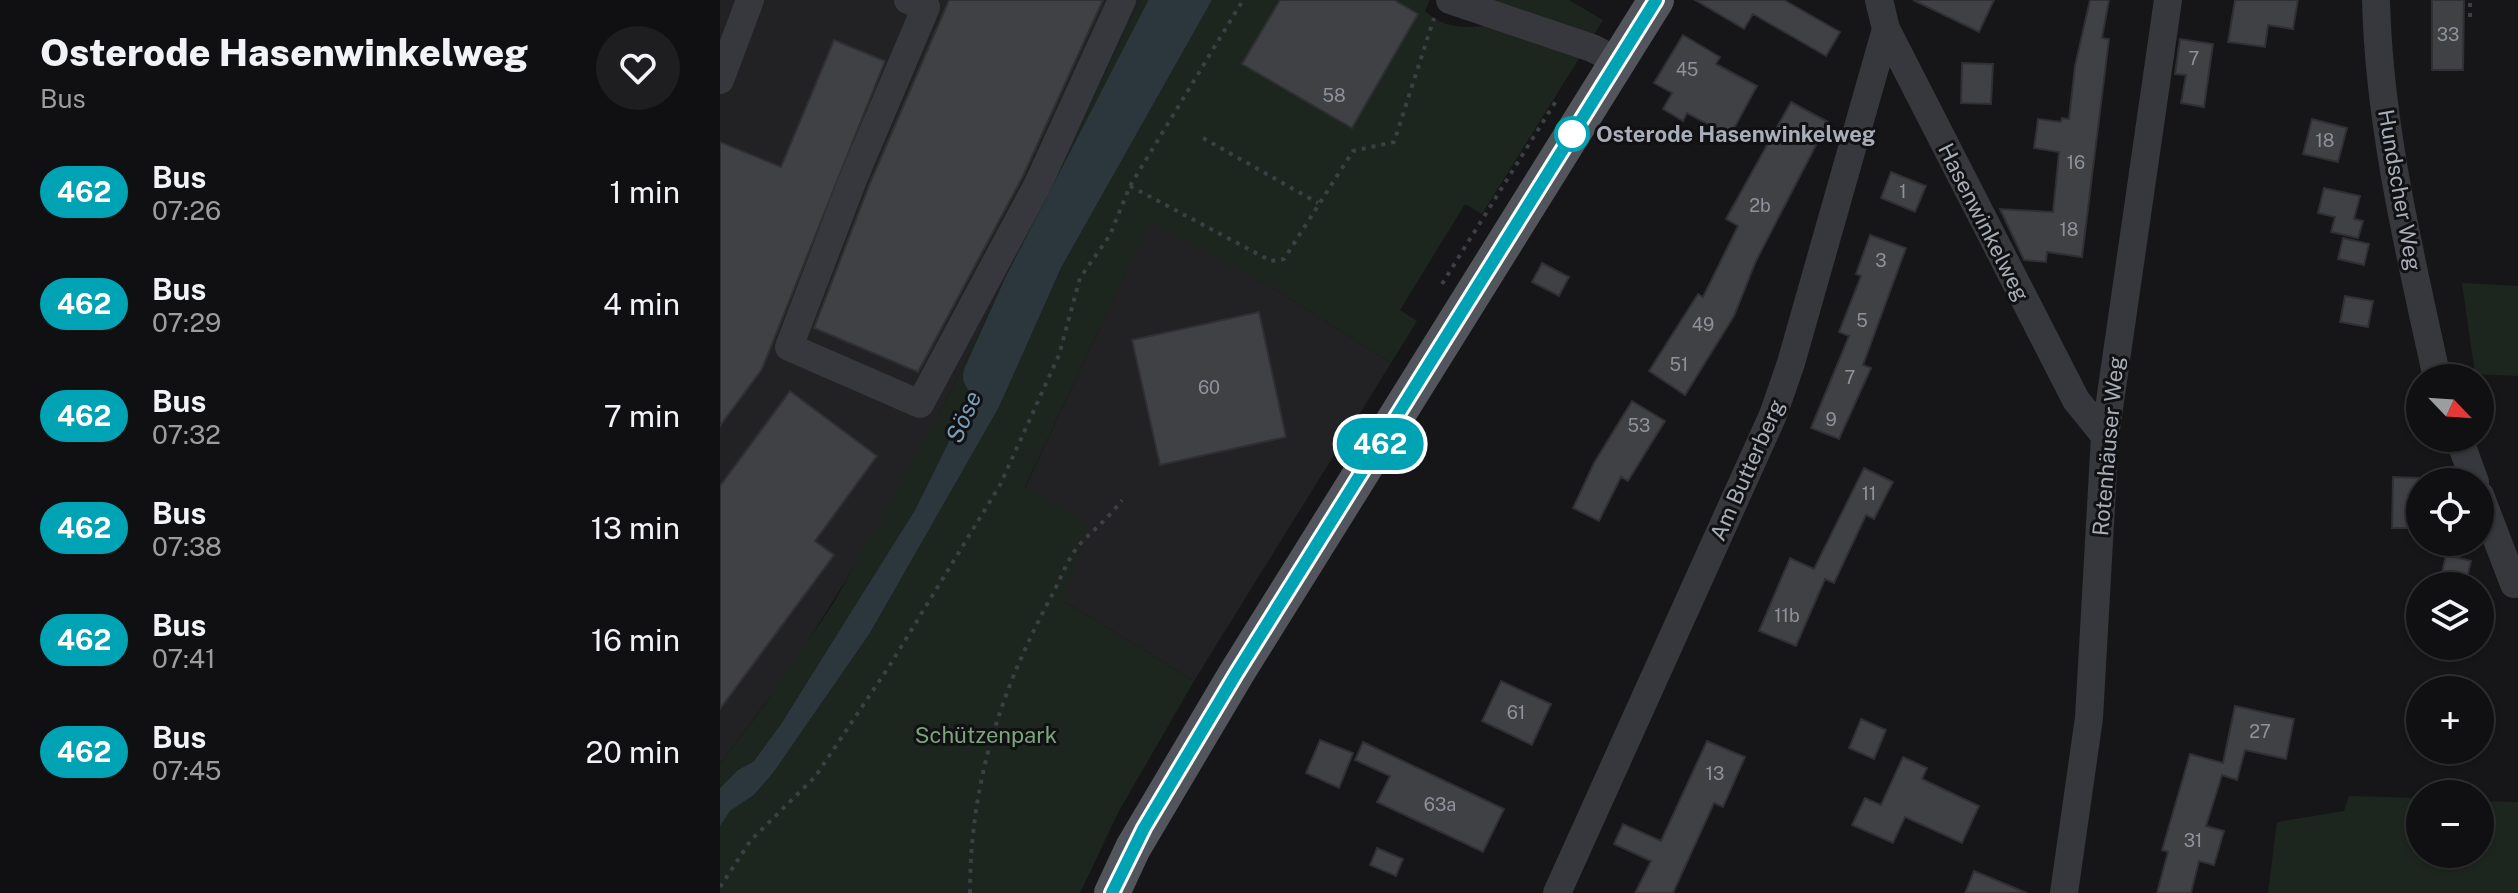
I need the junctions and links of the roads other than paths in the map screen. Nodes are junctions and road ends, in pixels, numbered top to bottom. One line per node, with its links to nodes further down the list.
1 (750, 0): 11 (street)
2 (908, 0): 3 (street)
3 (1122, 0)
4 (1656, 0): 10 (main road)
5 (1879, 0): 9 (street, Hasenwinkelweg)
6 (2168, 0): 13 (street, Rotenhäuser Weg)
7 (2376, 0): 12 (street, Hundscher Weg)
8 (1443, 7): 10 (street)
9 (1886, 29): 13 (street, Hasenwinkelweg); 17 (street, Am Butterberg)
10 (1617, 61): 16 (main road)
11 (720, 80)
12 (2434, 364)
13 (2105, 436): 18 (street, Rotenhäuser Weg)
14 (2494, 532): 15 (street)
15 (2514, 584)
16 (1112, 893)
17 (1557, 893)
18 (2064, 893)

